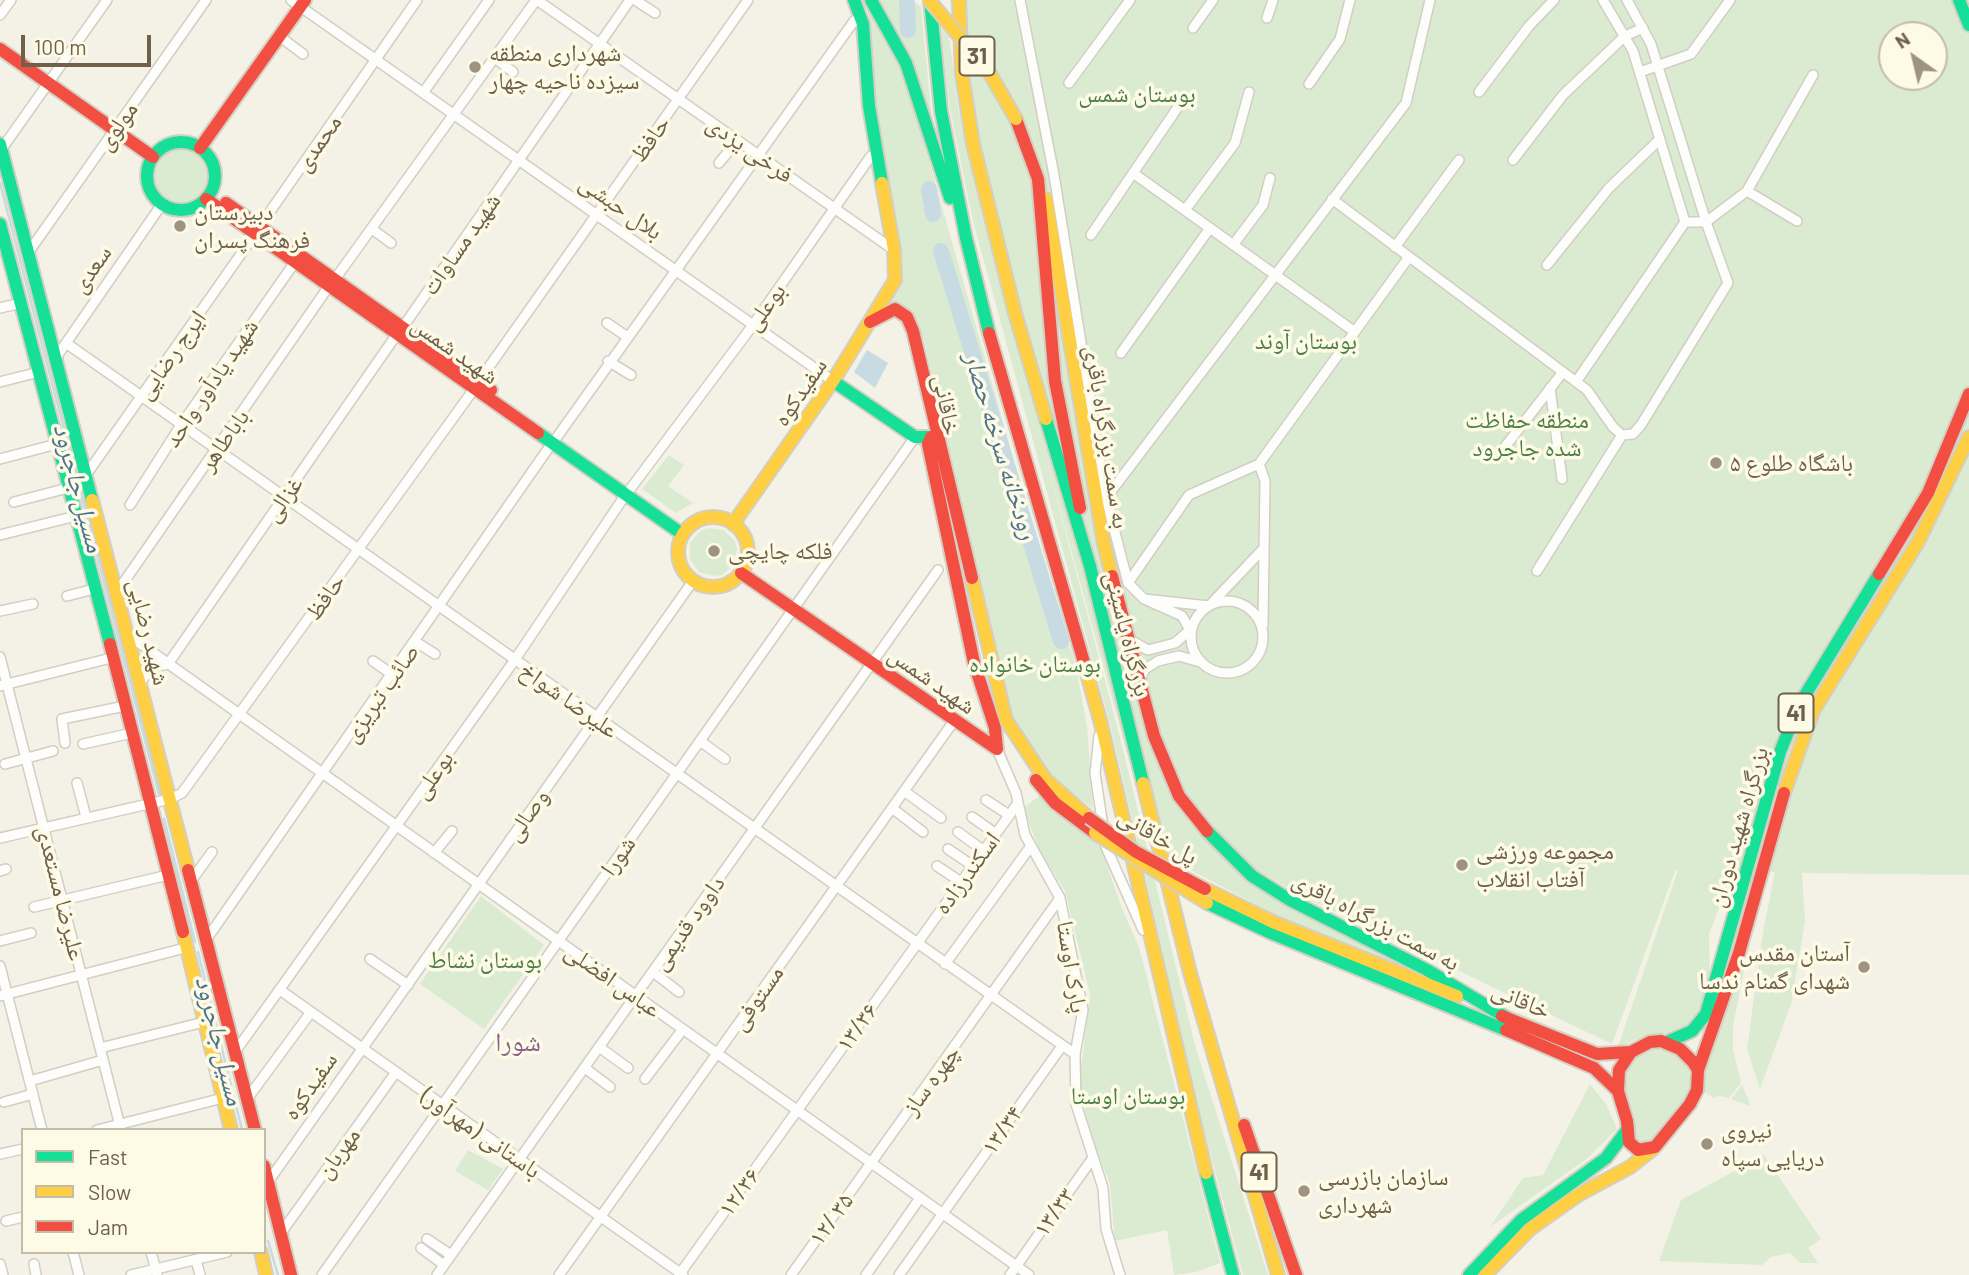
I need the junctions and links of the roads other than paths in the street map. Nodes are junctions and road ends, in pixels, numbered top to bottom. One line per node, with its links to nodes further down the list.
1 (11, 0): 26 (street)
2 (107, 0): 43 (street)
3 (206, 0): 52 (street, مولوی)
4 (417, 0): 38 (street, محمدی)
5 (489, 0): 48 (street)
6 (536, 0): 34 (street, فرخی یزدی); 37 (street, باباطاهر)
7 (633, 0): 25 (street); 34 (street)
8 (748, 0): 49 (street, حافظ)
9 (854, 0): 86 (main road)
10 (872, 0): 82 (main road)
11 (929, 0): 66 (main road, 31, bridge); 82 (main road, بزرگراه یاسینی)
12 (959, 0): 142 (main road, بزرگراه یاسینی)
13 (1020, 0): 133 (street)
14 (1130, 0): 44 (street)
15 (1213, 0): 30 (street)
16 (1273, 0): 27 (street)
17 (1350, 0): 45 (street)
18 (1430, 0): 69 (street)
19 (1555, 0): 47 (street)
20 (1628, 0): 31 (street)
21 (1730, 0): 39 (street)
22 (1959, 0): 29 (main road)
23 (298, 2): 32 (main road); 38 (street, بلال حبشی)
24 (1607, 2): 33 (street)
25 (655, 13)
26 (0, 16)
27 (1267, 18)
28 (854, 21): 58 (street, صائب تبریزی)
29 (1969, 25)
30 (1193, 28)
31 (1643, 28): 33 (street); 39 (street)
32 (279, 36): 36 (street); 56 (main road)
33 (1625, 36): 41 (street); 62 (street)
34 (600, 44): 49 (street, فرخی یزدی); 60 (street)
35 (0, 49): 43 (main road)
36 (303, 54)
37 (495, 58): 40 (street); 51 (street, باباطاهر)
38 (376, 60): 48 (street, بلال حبشی); 80 (street, محمدی)
39 (1658, 66): 41 (street); 76 (street)
40 (513, 72)
41 (1640, 72): 53 (street)
42 (1813, 75): 67 (street)
43 (49, 83): 52 (main road); 55 (street)
44 (1069, 83)
45 (1309, 84)
46 (1249, 92): 72 (street)
47 (1479, 92)
48 (422, 93): 51 (street, بلال حبشی)
49 (678, 99): 54 (street, فرخی یزدی); 73 (street, حافظ)
50 (1178, 107): 64 (street)
51 (455, 116): 60 (street, بلال حبشی); 79 (street, باباطاهر)
52 (115, 130): 57 (main road); 87 (street, مولوی)
53 (1660, 139): 75 (street); 90 (street)
54 (737, 141): 58 (street, فرخی یزدی); 63 (street)
55 (1, 147): 87 (main road, شهید رضایی)
56 (200, 148): 57 (main road); 68 (main road)
57 (153, 156): 70 (main road)
58 (759, 156): 71 (street, فرخی یزدی); 91 (street, صائب تبریزی)
59 (871, 156): 71 (street, بوعلی)
60 (519, 160): 73 (street, بلال حبشی); 99 (street, شهید مساوات)
61 (1459, 160): 85 (street)
62 (1513, 160)
63 (719, 163)
64 (1133, 173): 72 (street); 81 (street)
65 (1270, 178): 84 (street)
66 (1038, 179): 142 (main road); 160 (main road, به سمت بزرگراه باقری)
67 (1747, 191): 74 (street); 76 (street)
68 (208, 196): 70 (main road); 80 (main road, شهید شمس)
69 (1332, 199): 85 (street); 92 (street)
70 (162, 204): 102 (street, سعدی)
71 (835, 209): 86 (street, فرخی یزدی); 98 (street, بوعلی)
72 (1185, 210): 78 (street)
73 (597, 215): 91 (street, بلال حبشی); 113 (street, حافظ)
74 (1797, 221)
75 (1685, 222): 76 (street); 112 (street)
76 (1706, 222): 118 (street)
77 (0, 228): 94 (main road, شهید رضایی)
78 (1210, 228): 84 (street); 103 (street)
79 (372, 229): 83 (street); 93 (street, باباطاهر)
80 (257, 230): 89 (main road, شهید شمس); 93 (main road, شهید شمس); 116 (street, ایرج رضایی)
81 (1091, 236)
82 (966, 238): 178 (main road, بزرگراه یاسینی)
83 (391, 243)
84 (1233, 245): 92 (street)
85 (1395, 247): 88 (street)
86 (894, 250): 96 (main road, سفیدکوه)
87 (28, 253): 105 (main road, شهید رضایی)
88 (1409, 257): 100 (street); 108 (street)
89 (295, 262): 93 (main road, شهید شمس); 117 (street, شهید یادآور واحد)
90 (1547, 265)
91 (674, 270): 98 (street, بلال حبشی); 101 (street, صائب تبریزی)
92 (1275, 275): 100 (street); 133 (street)
93 (332, 282): 99 (main road, شهید شمس); 125 (street, باباطاهر)
94 (21, 303): 95 (street); 107 (main road, شهید رضایی)
95 (0, 308)
96 (870, 322): 104 (main road); 111 (main road, سفیدکوه)
97 (607, 323): 101 (street)
98 (753, 325): 111 (street, بلال حبشی); 131 (street, بوعلی)
99 (400, 331): 113 (main road, شهید شمس); 132 (street, غزالی)
100 (1355, 331): 127 (street)
101 (626, 336): 106 (street, صائب تبریزی)
102 (65, 343): 105 (street, سعدی); 116 (street, علیرضا شواخ)
103 (1121, 353)
104 (919, 358): 120 (main road, خاقانی); 201 (main road, خاقانی)
105 (55, 359): 128 (main road, شهید رضایی)
106 (608, 361): 109 (street); 122 (street, صائب تبریزی)
107 (39, 372): 110 (street); 123 (main road, شهید رضایی)
108 (1563, 372): 112 (street); 114 (street)
109 (631, 375)
110 (0, 382)
111 (833, 382): 119 (main road, بلال حبشی); 137 (main road, سفیدکوه)
112 (1576, 382): 118 (street)
113 (477, 385): 122 (main road, شهید شمس); 141 (street, حافظ)
114 (1550, 388): 124 (street); 129 (street)
115 (1969, 394): 250 (main road, بزرگراه شهید دوران / 41)
116 (142, 398): 117 (street, علیرضا شواخ); 128 (street, ایرج رضایی)
117 (181, 425): 125 (street, علیرضا شواخ); 135 (street, شهید یادآور واحد)
118 (1622, 435): 144 (street)
119 (915, 437): 120 (main road); 155 (street, شورا)
120 (930, 437): 183 (main road); 208 (main road, خاقانی)
121 (1969, 437): 264 (main road, بزرگراه شهید دوران / 41)
122 (554, 440): 131 (main road, شهید شمس); 154 (street, صائب تبریزی)
123 (57, 444): 126 (street); 130 (main road, شهید رضایی)
124 (1504, 448)
125 (217, 451): 132 (street, علیرضا شواخ); 149 (street, باباطاهر)
126 (0, 459)
127 (1259, 464): 140 (street); 147 (street)
128 (86, 475): 149 (main road, شهید رضایی)
129 (1562, 479)
130 (68, 488): 134 (street); 136 (main road, شهید رضایی)
131 (628, 491): 138 (main road, شهید شمس); 165 (street, بوعلی)
132 (284, 497): 141 (street, علیرضا شواخ); 168 (street, غزالی)
133 (1106, 498): 147 (street)
134 (14, 502)
135 (130, 505)
136 (76, 516): 139 (street); 148 (main road, شهید رضایی)
137 (733, 524): 138 (main road); 145 (main road)
138 (684, 531): 146 (main road)
139 (0, 535)
140 (1264, 548): 153 (street); 158 (street)
141 (358, 550): 154 (street, علیرضا شواخ); 175 (street, حافظ)
142 (1090, 566): 266 (main road, بزرگراه یاسینی)
143 (938, 570): 169 (street, داوود قدیمی)
144 (1537, 571)
145 (741, 573): 146 (main road); 155 (main road, شهید شمس)
146 (693, 580): 176 (street, وصالی)
147 (1128, 583): 151 (street)
148 (94, 589): 150 (street); 164 (main road, شهید رضایی)
149 (117, 592): 159 (main road, شهید رضایی)
150 (66, 596)
151 (1144, 599): 153 (street); 157 (street)
152 (33, 604): 156 (street)
153 (1209, 607): 157 (street); 158 (street)
154 (439, 609): 161 (street, صائب تبریزی); 165 (street, علیرضا شواخ)
155 (793, 609): 169 (main road, شهید شمس); 180 (street, شورا)
156 (0, 611)
157 (1189, 630): 160 (street); 167 (street)
158 (1262, 630): 167 (street)
159 (128, 635): 168 (street, عباس افضلی); 171 (main road, شهید رضایی)
160 (1126, 638): 172 (main road, به سمت بزرگراه باقری)
161 (416, 642): 162 (street); 170 (street, صائب تبریزی)
162 (435, 654)
163 (0, 657): 173 (street, علیرضا مستعدی)
164 (111, 658): 173 (street); 174 (main road, شهید رضایی)
165 (514, 661): 176 (street, علیرضا شواخ); 203 (street, بوعلی)
166 (373, 662): 170 (street)
167 (1203, 663): 172 (street)
168 (169, 664): 171 (street); 175 (street, عباس افضلی)
169 (873, 664): 177 (main road, شهید شمس); 204 (street, داوود قدیمی)
170 (393, 675): 188 (street, صائب تبریزی)
171 (140, 682): 192 (main road, شهید رضایی)
172 (1139, 683): 247 (main road, به سمت بزرگراه باقری)
173 (4, 685): 185 (street, علیرضا مستعدی)
174 (125, 706): 179 (main road, شهید رضایی); 181 (street)
175 (241, 715): 188 (street, عباس افضلی); 192 (street, حافظ)
176 (595, 718): 189 (street, علیرضا شواخ); 221 (street, وصالی)
177 (954, 721): 183 (main road, شهید شمس); 191 (street, مستوفی)
178 (1101, 724): 234 (main road, بزرگراه یاسینی); 234 (street)
179 (132, 733): 182 (street); 194 (main road, شهید رضایی)
180 (700, 741): 186 (street); 189 (street, شورا)
181 (65, 743)
182 (83, 744)
183 (997, 749): 195 (street, پارک اوستا)
184 (53, 751): 185 (street)
185 (26, 758): 187 (street); 202 (street, علیرضا مستعدی)
186 (725, 759)
187 (5, 764)
188 (323, 774): 203 (street, عباس افضلی); 229 (street, صائب تبریزی)
189 (676, 775): 204 (street, علیرضا شواخ); 231 (street, شورا)
190 (77, 783): 198 (street)
191 (904, 791): 196 (street, مستوفی); 200 (street)
192 (170, 799): 194 (street); 219 (main road, شهید رضایی)
193 (986, 800): 197 (street)
194 (150, 803): 198 (street); 218 (main road, شهید رضایی)
195 (1018, 803): 197 (street, اسکندرزاده); 211 (street, پارک اوستا)
196 (892, 808): 206 (street); 222 (street, مستوفی)
197 (1009, 815): 209 (street, اسکندرزاده)
198 (86, 817): 202 (street)
199 (972, 817): 209 (street)
200 (941, 818)
201 (1089, 818): 223 (main road, پل خاقانی, bridge)
202 (44, 826): 210 (street); 224 (street, علیرضا مستعدی)
203 (396, 826): 215 (street, عباس افضلی); 241 (street, بوعلی)
204 (754, 830): 222 (street, علیرضا شواخ); 238 (street, داوود قدیمی)
205 (452, 831): 215 (street)
206 (923, 832)
207 (958, 832): 213 (street)
208 (1095, 833): 226 (main road, پل خاقانی, bridge)
209 (996, 834): 213 (street, اسکندرزاده)
210 (0, 838)
211 (1031, 846): 225 (street, پارک اوستا); 236 (street)
212 (948, 849): 217 (street)
213 (984, 851): 217 (street, اسکندرزاده)
214 (212, 852): 219 (street)
215 (435, 853): 221 (street, عباس افضلی)
216 (937, 866): 220 (street)
217 (973, 866): 220 (street, اسکندرزاده)
218 (168, 875): 224 (street); 233 (main road, شهید رضایی)
219 (191, 881): 229 (main road, شهید رضایی)
220 (961, 882): 232 (street, اسکندرزاده)
221 (478, 884): 231 (street, عباس افضلی); 240 (street, وصالی)
222 (836, 887): 232 (street, علیرضا شواخ); 257 (street, مستوفی)
223 (1205, 889): 247 (main road, خاقانی)
224 (62, 898): 227 (street); 239 (street, علیرضا مستعدی)
225 (1060, 898): 245 (street, چهره ساز); 258 (street, پارک اوستا)
226 (1207, 903): 263 (main road, خاقانی)
227 (34, 906)
228 (30, 933): 230 (street)
229 (206, 940): 255 (main road, شهید رضایی)
230 (0, 941)
231 (558, 941): 244 (street, عباس افضلی); 275 (street, شورا)
232 (917, 944): 236 (street, علیرضا شواخ); 276 (street, ۱۳/۳۶)
233 (185, 948): 239 (street); 248 (main road, شهید رضایی)
234 (1153, 950): 327 (main road, بزرگراه یاسینی)
235 (370, 959): 240 (street)
236 (945, 964): 245 (street, علیرضا شواخ)
237 (0, 966): 243 (street)
238 (653, 972): 242 (street); 244 (street, داوود قدیمی)
239 (81, 975): 243 (street); 253 (street, علیرضا مستعدی)
240 (408, 985): 254 (street, وصالی)
241 (280, 990): 246 (street, باستانی (مهرآور)); 255 (street, بوعلی)
242 (679, 992)
243 (4, 995): 268 (street)
244 (636, 996): 249 (street, عباس افضلی); 252 (street, داوود قدیمی)
245 (991, 996): 251 (street, علیرضا شواخ); 287 (street, چهره ساز)
246 (311, 1012): 254 (street, باستانی (مهرآور)); 273 (street)
247 (1507, 1018): 259 (main road, خاقانی)
248 (204, 1022): 253 (street); 272 (main road, شهید رضایی)
249 (682, 1029): 257 (street, عباس افضلی); 267 (street)
250 (1667, 1042): 256 (main road, 41); 264 (main road)
251 (1062, 1046): 258 (street, علیرضا شواخ); 291 (street, ۱۳/۳۴)
252 (599, 1047): 261 (street, داوود قدیمی); 262 (street)
253 (100, 1048): 260 (street, علیرضا مستعدی)
254 (362, 1048): 265 (street, باستانی (مهرآور)); 289 (street, سفیدکوه)
255 (235, 1052): 273 (main road, شهید رضایی)
256 (1631, 1052): 259 (main road, خاقانی); 270 (main road)
257 (717, 1054): 276 (street, عباس افضلی); 293 (street, مستوفی)
258 (1075, 1054): 285 (street, پارک اوستا)
259 (1597, 1055): 263 (main road)
260 (103, 1060): 268 (street); 277 (street, علیرضا مستعدی)
261 (585, 1068): 269 (street); 286 (street, داوود قدیمی)
262 (628, 1068)
263 (1594, 1068): 270 (main road, خاقانی)
264 (1698, 1070): 282 (main road, 41)
265 (396, 1072): 275 (street, باستانی (مهرآور)); 295 (street, مهربان)
266 (1218, 1072): 328 (main road, بزرگراه یاسینی); 329 (main road, 41)
267 (645, 1079)
268 (30, 1081): 271 (street)
269 (610, 1087)
270 (1618, 1091): 281 (main road)
271 (33, 1094): 274 (street); 278 (street)
272 (223, 1098): 277 (street); 279 (main road, شهید رضایی)
273 (247, 1099): 280 (main road, شهید رضایی)
274 (4, 1102)
275 (442, 1105): 286 (street, باستانی (مهرآور)); 309 (street, شورا)
276 (797, 1111): 287 (street, عباس افضلی); 320 (street, ۱۲/۳۶)
277 (120, 1127)
278 (42, 1128)
279 (230, 1128)
280 (254, 1128)
281 (1628, 1129): 282 (main road); 330 (main road)
282 (1655, 1147): 331 (main road, 41)
283 (21, 1149): 284 (street)
284 (0, 1154)
285 (1092, 1159): 307 (street, ۱۳/۳۳); 326 (street, پارک اوستا)
286 (519, 1160): 293 (street, باستانی (مهرآور)); 302 (street, داوود قدیمی)
287 (871, 1163): 290 (street, عباس افضلی); 321 (street, ۱۲/ ۳۵)
288 (266, 1174): 289 (main road)
289 (268, 1182): 295 (main road)
290 (920, 1198): 291 (street, عباس افضلی); 322 (street)
291 (942, 1214): 307 (street, عباس افضلی); 323 (street, ۱۳/۳۴)
292 (21, 1217): 294 (street)
293 (601, 1217): 319 (street, مستوفی); 320 (street, باستانی (مهرآور))
294 (6, 1221)
295 (281, 1233): 316 (main road)
296 (427, 1239): 302 (street)
297 (421, 1248): 306 (street)
298 (74, 1254): 312 (street)
299 (152, 1254): 308 (street)
300 (218, 1254): 303 (street)
301 (261, 1254): 315 (main road)
302 (451, 1255): 306 (street, داوود قدیمی)
303 (196, 1259): 308 (street); 314 (street)
304 (0, 1264): 310 (street)
305 (34, 1264): 311 (street)
306 (444, 1265): 318 (street, داوود قدیمی)
307 (1016, 1266): 324 (street, ۱۳/۳۳); 325 (street, عباس افضلی)
308 (156, 1272): 313 (street)
309 (324, 1272): 317 (street)
310 (3, 1275)
311 (36, 1275)
312 (79, 1275)
313 (131, 1275)
314 (200, 1275)
315 (266, 1275)
316 (290, 1275)
317 (335, 1275)
318 (437, 1275)
319 (559, 1275)
320 (681, 1275)
321 (791, 1275)
322 (866, 1275)
323 (899, 1275)
324 (1010, 1275)
325 (1029, 1275)
326 (1120, 1275)
327 (1233, 1275)
328 (1278, 1275)
329 (1296, 1275)
330 (1469, 1275)
331 (1485, 1275)

